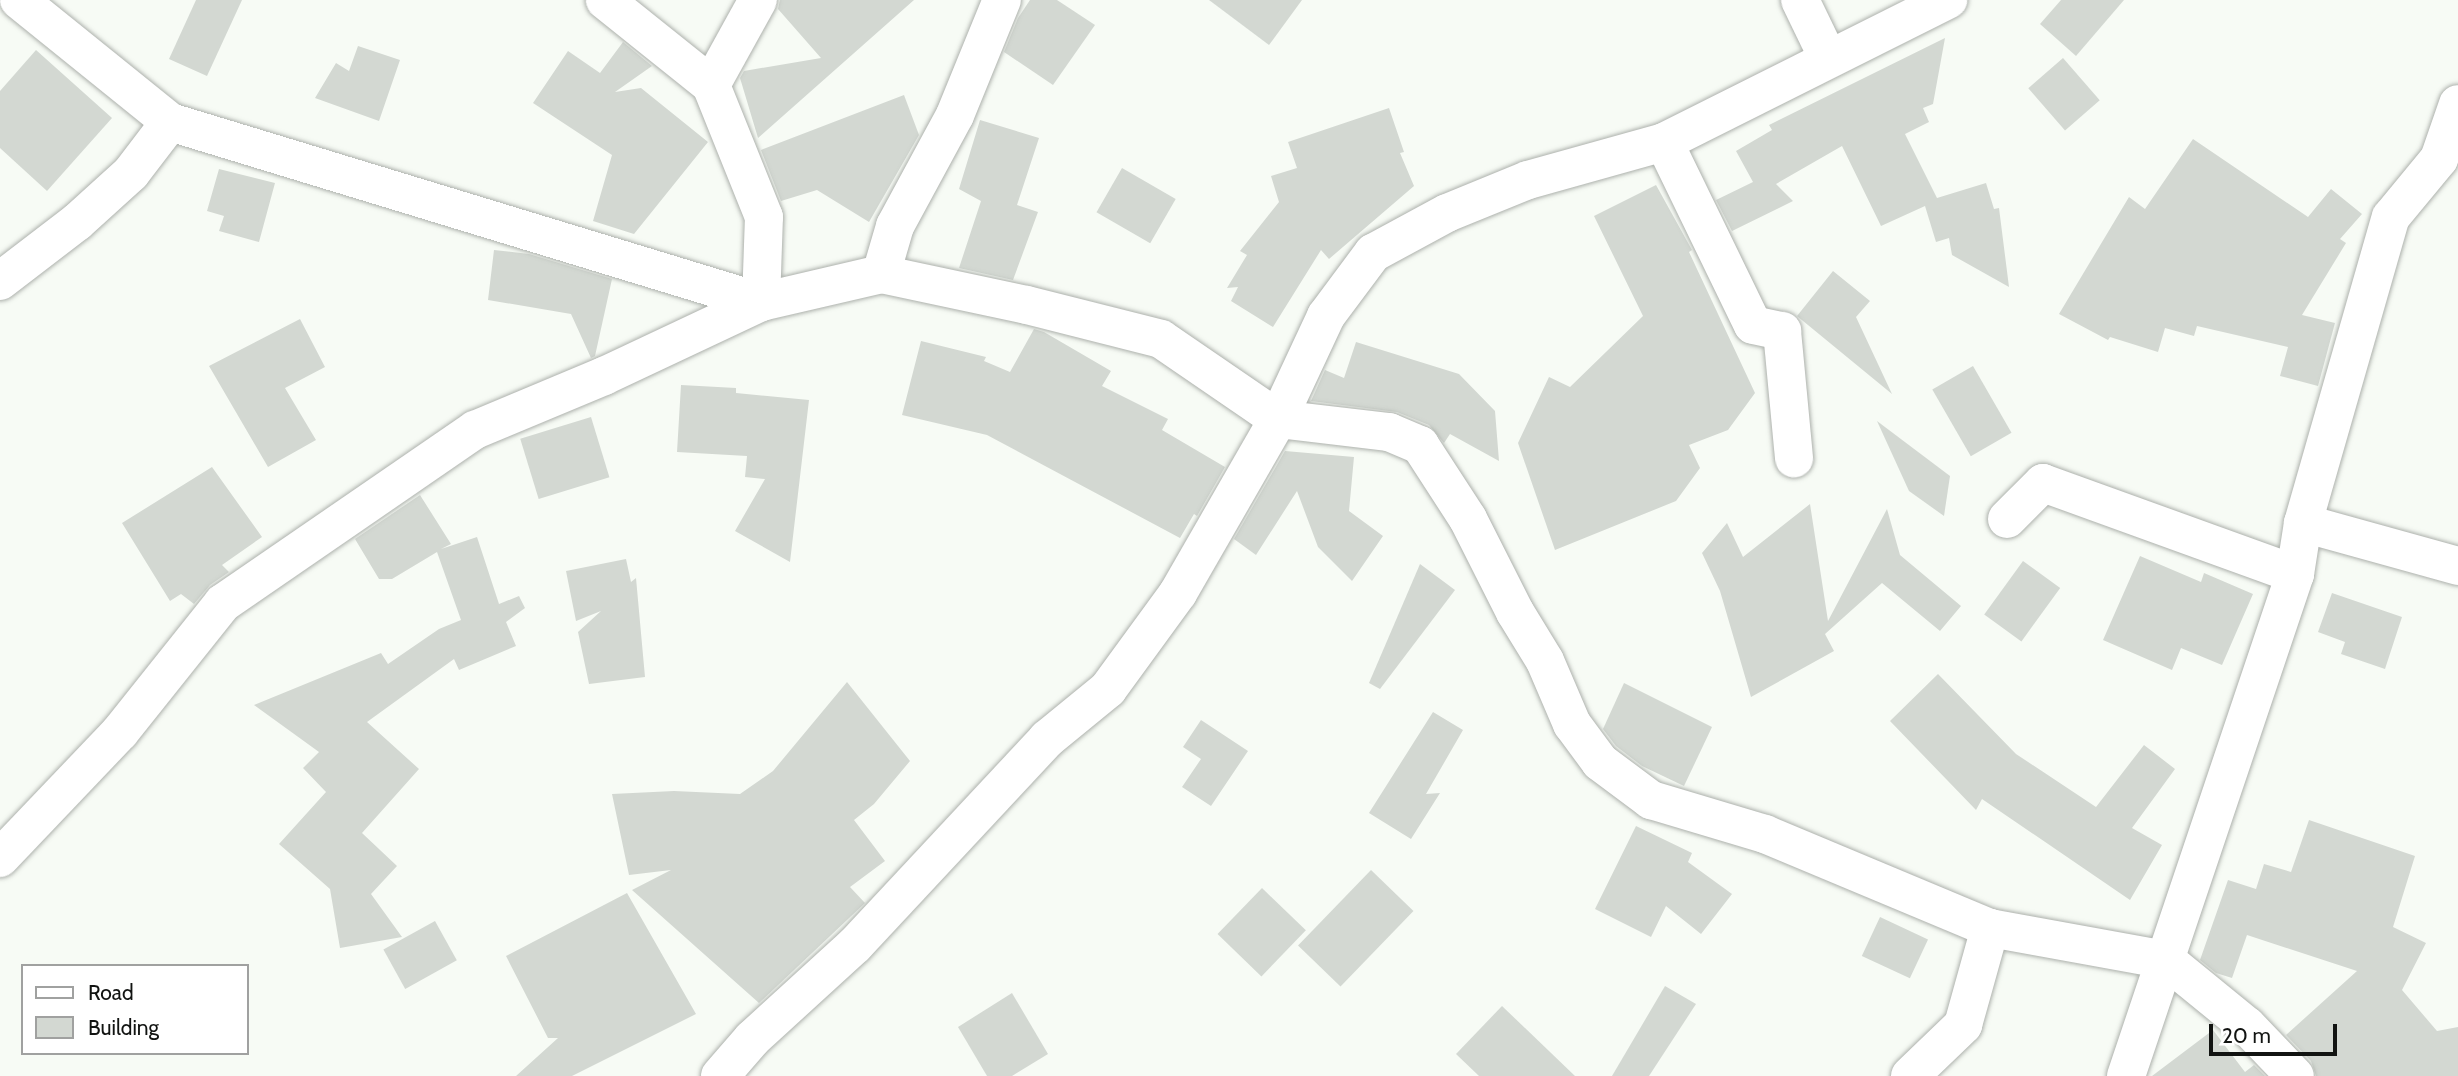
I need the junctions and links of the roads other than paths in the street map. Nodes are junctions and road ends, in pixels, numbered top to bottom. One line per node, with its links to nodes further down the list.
1 (19, 0): 10 (street)
2 (605, 0): 8 (street)
3 (758, 0): 8 (street)
4 (1002, 0): 13 (street)
5 (1800, 0): 7 (street)
6 (1948, 0): 7 (street)
7 (1828, 58): 11 (street)
8 (711, 85): 15 (street)
9 (2458, 104): 12 (street)
10 (170, 122): 14 (street); 15 (street)
11 (1664, 142): 16 (street); 17 (street)
12 (2449, 161): 19 (street)
13 (881, 274): 15 (street); 16 (street)
14 (0, 281)
15 (761, 302): 22 (street)
16 (1278, 419): 23 (street); 25 (street)
17 (1794, 458)
18 (2007, 519): 21 (street)
19 (2303, 523): 20 (street); 21 (street)
20 (2458, 566)
21 (2295, 574): 24 (street)
22 (0, 858)
23 (1990, 928): 24 (street); 26 (street)
24 (2166, 960): 27 (street); 28 (street)
25 (720, 1076)
26 (1909, 1076)
27 (2126, 1076)
28 (2295, 1076)

